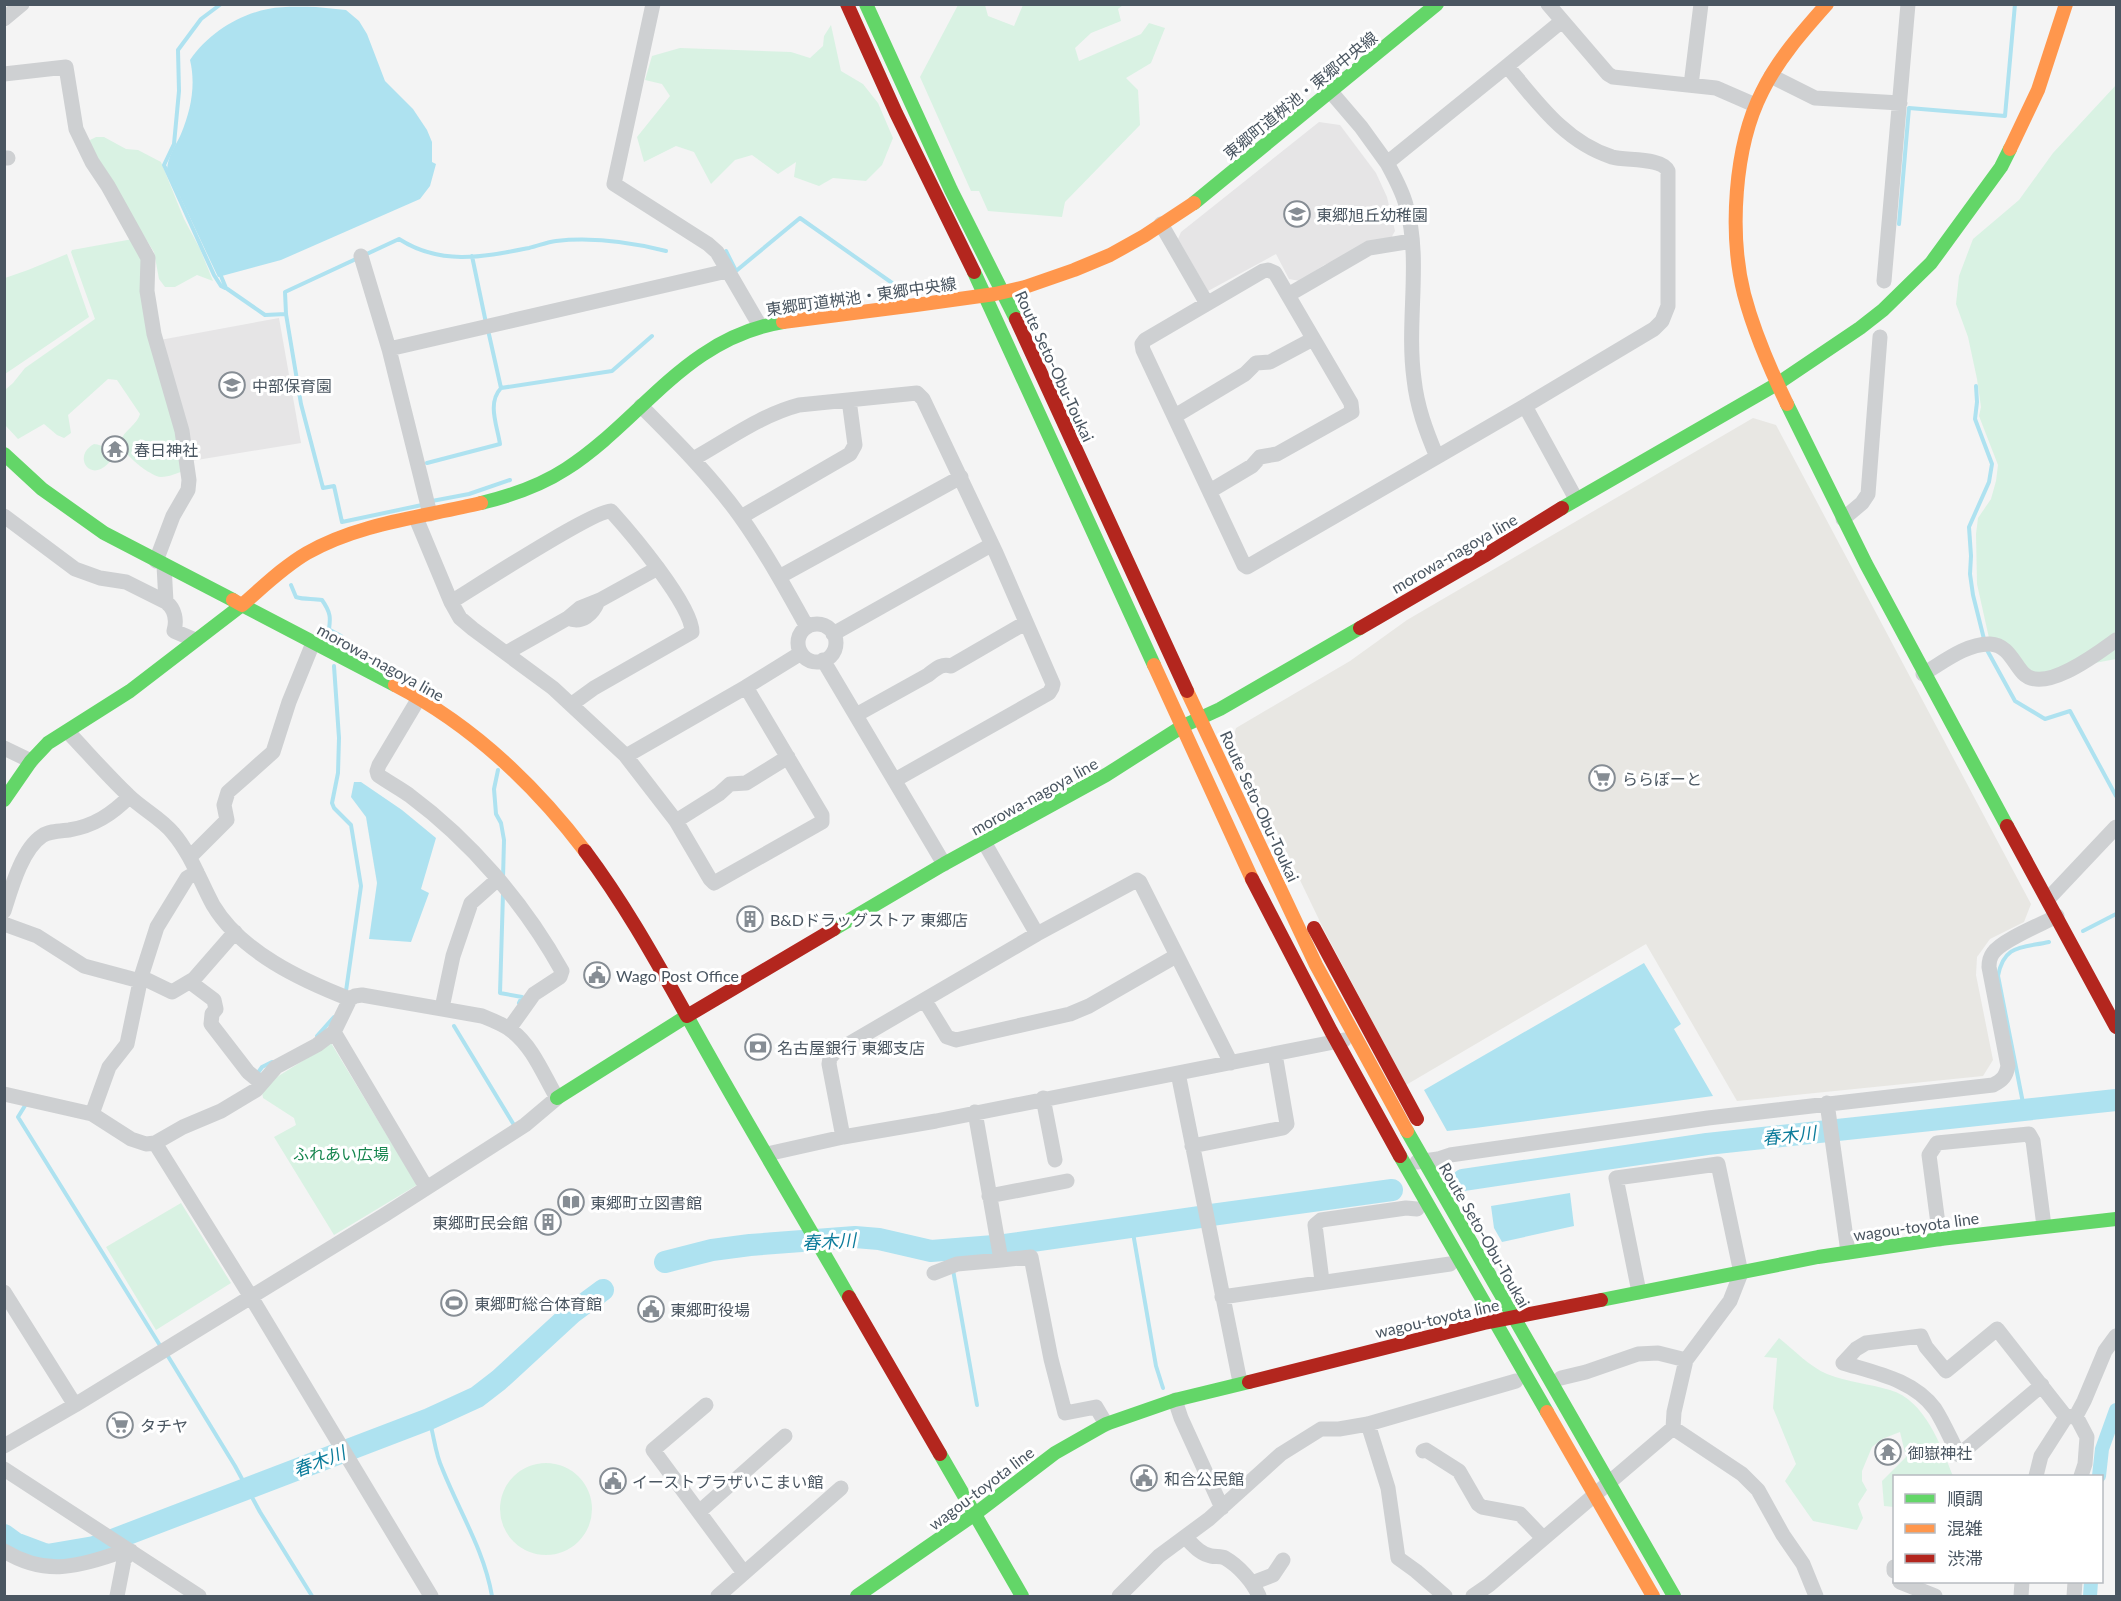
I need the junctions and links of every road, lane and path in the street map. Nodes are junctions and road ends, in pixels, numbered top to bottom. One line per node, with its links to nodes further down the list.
1 (22, 4): 11 (street)
2 (653, 4): 24 (street)
3 (847, 4): 28 (main road, Route Seto-Obu-Toukai)
4 (866, 4): 26 (main road, Route Seto-Obu-Toukai)
5 (1437, 4): 17 (main road, 東郷町道桝池・東郷中央線)
6 (1548, 4): 12 (street)
7 (1701, 4): 16 (street)
8 (1827, 4): 15 (main road)
9 (1908, 4): 18 (street)
10 (2066, 4): 34 (main road, morowa-nagoya line)
11 (4, 20)
12 (1562, 21): 13 (street); 16 (street)
13 (1507, 66): 20 (street); 37 (street)
14 (4, 74): 50 (street)
15 (1771, 76): 18 (street); 19 (main road)
16 (1690, 85): 19 (street)
17 (1331, 92): 20 (street); 21 (main road, 東郷町道桝池・東郷中央線)
18 (1899, 103): 25 (street)
19 (1755, 105): 34 (main road)
20 (1387, 163): 22 (street)
21 (1161, 224): 26 (main road, 東郷町道桝池・東郷中央線); 29 (street)
22 (1412, 241): 27 (street); 40 (street)
23 (361, 256): 33 (street)
24 (727, 271): 30 (street); 33 (street)
25 (1884, 281)
26 (1004, 293): 28 (main road, 東郷町道桝池・東郷中央線); 70 (main road, Route Seto-Obu-Toukai)
27 (1288, 295): 29 (street); 32 (street)
28 (985, 296): 30 (main road, 東郷町道桝池・東郷中央線); 71 (main road, Route Seto-Obu-Toukai)
29 (1206, 303): 38 (street)
30 (760, 326): 36 (main road, 東郷町道桝池・東郷中央線)
31 (1880, 337): 48 (street)
32 (1313, 339): 38 (street); 43 (street)
33 (389, 349): 46 (street)
34 (1778, 384): 44 (main road, morowa-nagoya line); 48 (main road)
35 (849, 400): 41 (street); 42 (street); 47 (street)
36 (641, 406): 41 (street); 46 (main road, 東郷町道桝池・東郷中央線)
37 (1525, 406): 40 (street); 44 (street)
38 (1175, 416): 43 (street)
39 (4, 454): 50 (main road, morowa-nagoya line)
40 (1437, 457): 43 (street)
41 (693, 459): 47 (street)
42 (961, 477): 49 (street); 52 (street)
43 (1210, 491)
44 (1576, 499): 70 (main road, morowa-nagoya line)
45 (4, 516): 53 (street)
46 (423, 516): 54 (street); 55 (main road, 東郷町道桝池・東郷中央線)
47 (741, 517): 52 (street)
48 (1843, 519): 65 (main road)
49 (991, 545): 56 (street); 58 (street)
50 (160, 563): 53 (street); 55 (main road, morowa-nagoya line)
51 (658, 568): 54 (street); 62 (street); 68 (street)
52 (779, 577): 57 (street)
53 (166, 602): 59 (street)
54 (451, 602): 62 (street)
55 (242, 605): 59 (main road); 61 (main road, morowa-nagoya line)
56 (1025, 623): 69 (street); 77 (street)
57 (807, 627): 58 (street); 63 (street)
58 (833, 634): 64 (street)
59 (195, 640): 72 (main road)
60 (2116, 640): 65 (street)
61 (313, 643): 67 (main road, morowa-nagoya line); 84 (street)
62 (506, 652): 68 (street)
63 (801, 653): 64 (street); 66 (street)
64 (823, 660): 69 (street)
65 (1923, 674): 88 (main road)
66 (746, 687): 74 (street); 75 (street)
67 (419, 698): 87 (street); 101 (main road, morowa-nagoya line)
68 (572, 704): 74 (street)
69 (856, 716): 77 (street)
70 (1201, 718): 71 (main road, morowa-nagoya line); 81 (main road, Route Seto-Obu-Toukai)
71 (1183, 726): 83 (main road, morowa-nagoya line); 186 (main road, Route Seto-Obu-Toukai)
72 (68, 732): 76 (main road); 78 (street)
73 (4, 748): 76 (street)
74 (626, 756): 80 (street)
75 (788, 757): 80 (street); 80 (street)
76 (30, 761): 79 (main road)
77 (895, 780): 85 (street)
78 (129, 796): 84 (street); 89 (street)
79 (4, 800)
80 (676, 821)
81 (1250, 824): 105 (main road); 187 (main road, Route Seto-Obu-Toukai)
82 (2116, 827): 88 (street)
83 (984, 842): 85 (main road, morowa-nagoya line); 93 (street)
84 (190, 857): 86 (street)
85 (944, 864): 101 (main road, morowa-nagoya line)
86 (197, 872): 92 (street); 95 (street)
87 (498, 879): 100 (street); 103 (street)
88 (2048, 899): 90 (main road)
89 (4, 911)
90 (2057, 916): 102 (main road); 114 (street)
91 (4, 924): 95 (street)
92 (235, 932): 96 (street); 98 (street)
93 (1037, 934): 94 (street); 99 (street)
94 (1176, 956): 99 (street); 108 (street)
95 (140, 979): 96 (street); 116 (street)
96 (190, 982): 110 (street)
97 (1292, 985): 106 (main road)
98 (350, 999): 100 (street); 104 (street)
99 (925, 1001): 117 (street)
100 (442, 1008): 103 (street)
101 (687, 1016): 112 (main road); 120 (main road)
102 (2116, 1027)
103 (509, 1029): 112 (street)
104 (334, 1032): 110 (street); 125 (street)
105 (1371, 1034): 106 (street); 121 (main road)
106 (1325, 1044): 107 (street); 123 (main road)
107 (1275, 1054): 108 (street); 119 (street)
108 (1231, 1063): 109 (street)
109 (1178, 1073): 113 (street); 119 (street)
110 (261, 1083): 118 (street)
111 (4, 1094): 116 (street)
112 (557, 1098): 125 (street)
113 (1043, 1098): 115 (street); 122 (street)
114 (1828, 1109): 121 (street); 131 (street)
115 (975, 1112): 117 (street); 126 (street)
116 (92, 1114): 118 (street)
117 (843, 1137): 120 (street)
118 (155, 1143): 139 (street)
119 (1192, 1146): 140 (street)
120 (767, 1154): 167 (main road)
121 (1438, 1159): 123 (street); 141 (main road)
122 (1055, 1160)
123 (1394, 1165): 127 (main road)
124 (1067, 1181): 126 (street)
125 (426, 1187): 139 (street)
126 (989, 1196): 132 (street)
127 (1417, 1209): 133 (main road); 136 (street)
128 (2116, 1219): 129 (main road, wagou-toyota line)
129 (2044, 1226): 130 (main road, wagou-toyota line); 130 (street)
130 (1940, 1239): 131 (main road, wagou-toyota line)
131 (1848, 1252): 135 (main road, wagou-toyota line)
132 (1001, 1260): 134 (street); 153 (street)
133 (1450, 1264): 136 (street); 142 (main road)
134 (934, 1273)
135 (1741, 1273): 138 (main road, wagou-toyota line); 138 (street); 144 (street)
136 (1322, 1281): 140 (street)
137 (4, 1292): 151 (street)
138 (1640, 1292): 141 (main road, wagou-toyota line)
139 (251, 1297): 151 (street); 179 (street)
140 (1222, 1297): 147 (street)
141 (1527, 1315): 142 (main road, wagou-toyota line); 145 (main road)
142 (1484, 1323): 146 (main road); 147 (main road, wagou-toyota line)
143 (2116, 1336): 152 (street)
144 (1686, 1360): 145 (street); 155 (street)
145 (1561, 1378): 160 (main road)
146 (1516, 1381): 154 (street); 164 (main road)
147 (1240, 1382): 149 (main road, wagou-toyota line)
148 (2042, 1385): 148 (street); 152 (street)
149 (1175, 1400): 153 (main road, wagou-toyota line); 165 (street)
150 (706, 1405): 166 (street)
151 (75, 1406): 157 (street)
152 (2071, 1416): 161 (street); 162 (street)
153 (1106, 1424): 167 (main road, wagou-toyota line)
154 (1368, 1424): 165 (street); 183 (street)
155 (1673, 1428): 160 (street); 189 (street)
156 (785, 1436): 166 (street)
157 (4, 1446)
158 (1423, 1451): 169 (street)
159 (4, 1469): 171 (street)
160 (1619, 1474): 164 (street); 188 (main road)
161 (2036, 1475)
162 (2081, 1475)
163 (841, 1488): 173 (street)
164 (1584, 1503): 169 (street); 185 (main road)
165 (1222, 1508): 168 (street)
166 (699, 1512): 173 (street)
167 (975, 1514): 181 (main road, wagou-toyota line); 182 (main road)
168 (1185, 1537): 175 (street); 176 (street)
169 (1542, 1538): 184 (street)
170 (4, 1551): 171 (street)
171 (125, 1552): 177 (street); 178 (street)
172 (1283, 1560): 175 (street)
173 (744, 1573): 180 (street)
174 (1905, 1583): 190 (street)
175 (1256, 1590)
176 (1125, 1594)
177 (117, 1596)
178 (199, 1596)
179 (431, 1596)
180 (718, 1596)
181 (857, 1596)
182 (1022, 1596)
183 (1445, 1596)
184 (1473, 1596)
185 (1639, 1596)
186 (1653, 1596)
187 (1674, 1596)
188 (1688, 1596)
189 (1816, 1596)
190 (1935, 1596)

